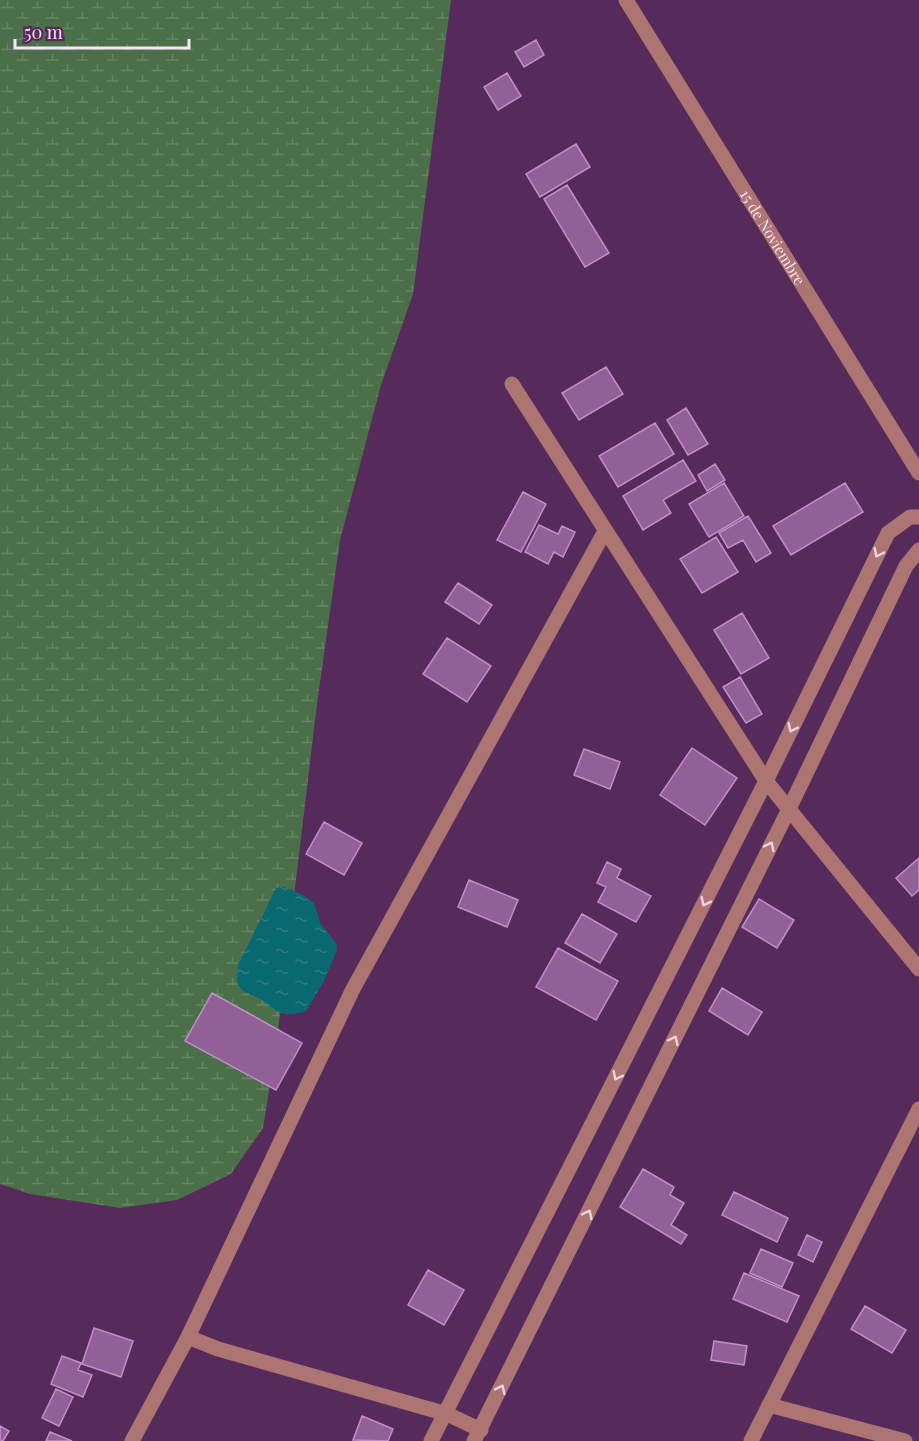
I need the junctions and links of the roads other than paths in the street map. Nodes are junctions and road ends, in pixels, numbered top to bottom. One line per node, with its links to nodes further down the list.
1 (626, 0): 3 (street, 15 de Noviembre)
2 (512, 384): 5 (street)
3 (919, 473)
4 (919, 517): 7 (street, one-way to 7)
5 (605, 531): 7 (street); 11 (street)
6 (919, 550): 8 (street)
7 (766, 781): 8 (street); 13 (street, one-way to 13)
8 (789, 809): 9 (street); 14 (street, one-way to 8)
9 (919, 969)
10 (919, 1109): 12 (street)
11 (188, 1337): 13 (street); 15 (street)
12 (769, 1405): 17 (street); 18 (street)
13 (447, 1414): 14 (street); 16 (street)
14 (477, 1436)
15 (132, 1441)
16 (431, 1441)
17 (751, 1441)
18 (905, 1441)

